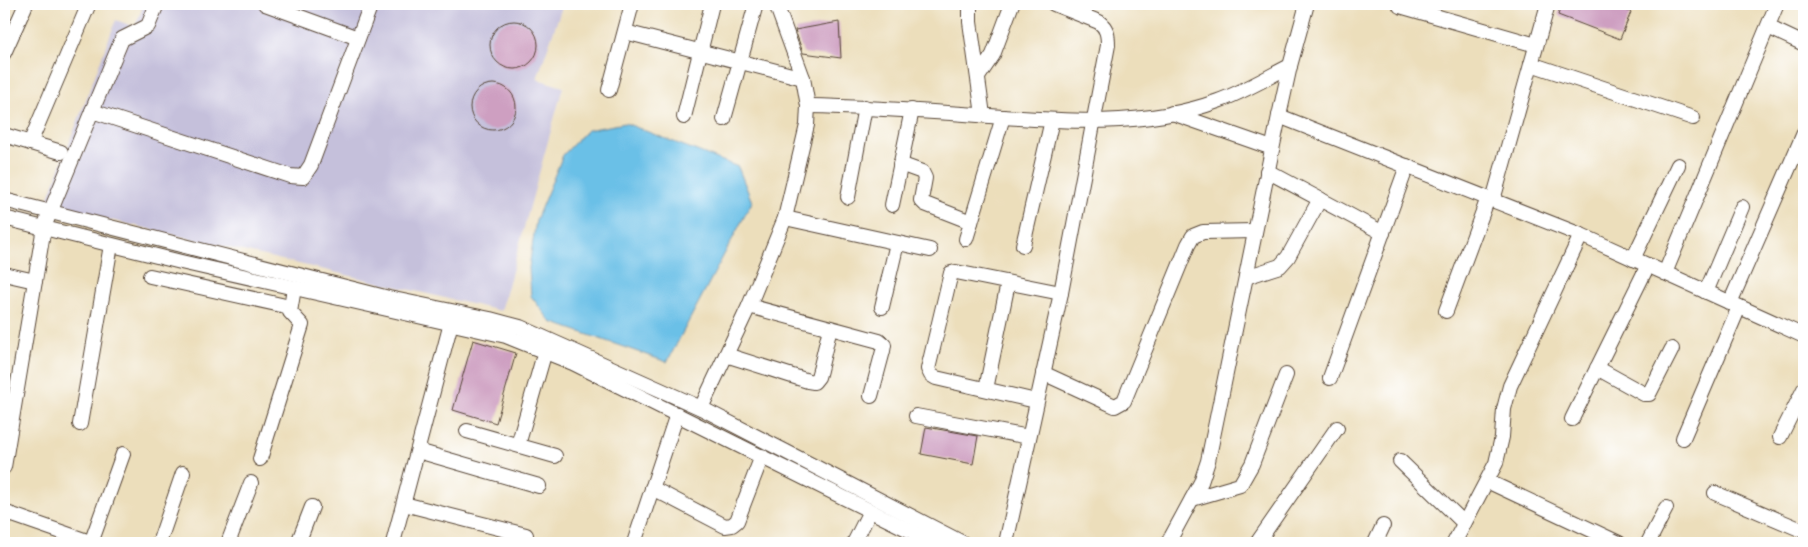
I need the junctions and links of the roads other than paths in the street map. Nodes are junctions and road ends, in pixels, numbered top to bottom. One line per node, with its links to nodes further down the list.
1 (26, 4): 23 (street)
2 (156, 4): 33 (street)
3 (265, 4): 19 (street)
4 (371, 4): 19 (street)
5 (632, 4): 18 (street)
6 (712, 4): 22 (street)
7 (756, 4): 24 (street)
8 (776, 4): 28 (street)
9 (969, 4): 27 (street)
10 (1012, 4): 27 (street)
11 (1054, 4): 42 (street)
12 (1307, 4): 26 (street)
13 (1548, 4): 21 (street)
14 (1777, 4): 17 (street)
15 (88, 6): 45 (street)
16 (1400, 6): 21 (street)
17 (1768, 27): 20 (street); 74 (street)
18 (625, 32): 22 (street); 29 (street)
19 (358, 38): 33 (street)
20 (1804, 44)
21 (1536, 45): 25 (street)
22 (699, 51): 24 (street); 37 (street)
23 (4, 53)
24 (740, 62): 28 (street); 40 (street)
25 (1531, 64): 39 (street); 55 (street)
26 (1290, 66): 34 (street); 36 (street)
27 (978, 77): 35 (street)
28 (803, 78): 30 (street)
29 (609, 90)
30 (808, 106): 31 (street); 61 (street)
31 (865, 107): 32 (street); 53 (street)
32 (912, 110): 35 (street); 49 (street)
33 (92, 111): 59 (street)
34 (1172, 113): 42 (street); 46 (street)
35 (983, 116): 38 (street)
36 (1279, 116): 46 (street); 51 (street)
37 (684, 117)
38 (1003, 117): 41 (street); 62 (street)
39 (1693, 118)
40 (724, 119)
41 (1052, 120): 42 (street); 70 (street)
42 (1093, 120): 82 (street)
43 (1804, 133): 47 (street)
44 (4, 135): 45 (street)
45 (30, 143): 48 (street)
46 (1272, 148): 52 (street)
47 (1801, 148): 83 (street)
48 (61, 152)
49 (900, 164): 57 (street); 62 (street)
50 (1678, 165): 72 (street)
51 (1407, 166): 55 (street); 65 (street)
52 (1267, 171): 54 (street); 64 (street)
53 (848, 197)
54 (1320, 199): 65 (street); 77 (street)
55 (1490, 199): 66 (street); 87 (street)
56 (4, 200): 59 (street)
57 (892, 205)
58 (1742, 207): 81 (street)
59 (50, 212): 63 (street); 102 (street)
60 (4, 218): 63 (street)
61 (785, 218): 68 (street); 84 (street)
62 (971, 222): 67 (street)
63 (44, 227): 69 (street); 78 (street)
64 (1255, 231): 77 (street); 95 (street)
65 (1383, 233): 97 (street)
66 (1581, 235): 72 (street); 121 (street)
67 (966, 239)
68 (897, 243): 71 (street); 86 (street)
69 (111, 245): 80 (street); 106 (street)
70 (1024, 245)
71 (930, 250)
72 (1633, 259): 73 (street)
73 (1648, 265): 74 (street); 94 (street)
74 (1665, 273): 81 (street)
75 (4, 274): 78 (street)
76 (150, 276): 85 (street)
77 (1246, 276): 126 (street)
78 (35, 282): 119 (street)
79 (1008, 283): 82 (street); 99 (street); 99 (street)
80 (294, 288): 85 (street); 88 (street)
81 (1706, 292): 83 (street)
82 (1061, 293): 95 (street)
83 (1735, 305): 90 (street); 111 (street)
84 (749, 306): 89 (street); 93 (street)
85 (290, 307): 117 (street)
86 (882, 307)
87 (1446, 311)
88 (451, 323): 92 (street); 113 (street)
89 (830, 328): 93 (street); 100 (street)
90 (1804, 336)
91 (1672, 349): 94 (street)
92 (545, 351): 103 (street); 112 (street)
93 (726, 355): 102 (street)
94 (1597, 368): 105 (street)
95 (1043, 373): 101 (street)
96 (1286, 375): 126 (street)
97 (1330, 378)
98 (1804, 389): 110 (street)
99 (986, 390): 101 (street)
100 (871, 396)
101 (1036, 401): 109 (street)
102 (700, 408): 145 (street)
103 (677, 414): 116 (street); 124 (street)
104 (916, 416): 109 (street)
105 (1572, 419)
106 (80, 424)
107 (1337, 428): 147 (street)
108 (467, 431): 112 (street)
109 (1029, 437): 146 (street)
110 (1780, 437)
111 (1683, 438)
112 (518, 445): 115 (street)
113 (418, 451): 123 (street); 127 (street)
114 (123, 454): 137 (street)
115 (555, 456)
116 (762, 456): 124 (street); 130 (street)
117 (260, 459)
118 (1400, 461): 132 (street)
119 (4, 467)
120 (183, 473): 138 (street)
121 (1487, 482): 132 (street); 150 (street)
122 (251, 483): 139 (street)
123 (539, 486)
124 (652, 488): 142 (street)
125 (1715, 493): 134 (street)
126 (1192, 498): 136 (street)
127 (404, 504): 135 (street); 141 (street)
128 (312, 507): 140 (street)
129 (1666, 508): 151 (street)
130 (870, 511): 143 (street); 144 (street)
131 (4, 512): 137 (street)
132 (1464, 523): 149 (street)
133 (1382, 526): 148 (street)
134 (1804, 533): 152 (street)
135 (526, 535)
136 (1174, 541)
137 (91, 543)
138 (159, 543)
139 (228, 543)
140 (298, 543)
141 (393, 543)
142 (634, 543)
143 (854, 543)
144 (935, 543)
145 (963, 543)
146 (1006, 543)
147 (1257, 543)
148 (1375, 543)
149 (1454, 543)
150 (1619, 543)
151 (1648, 543)
152 (1800, 543)

